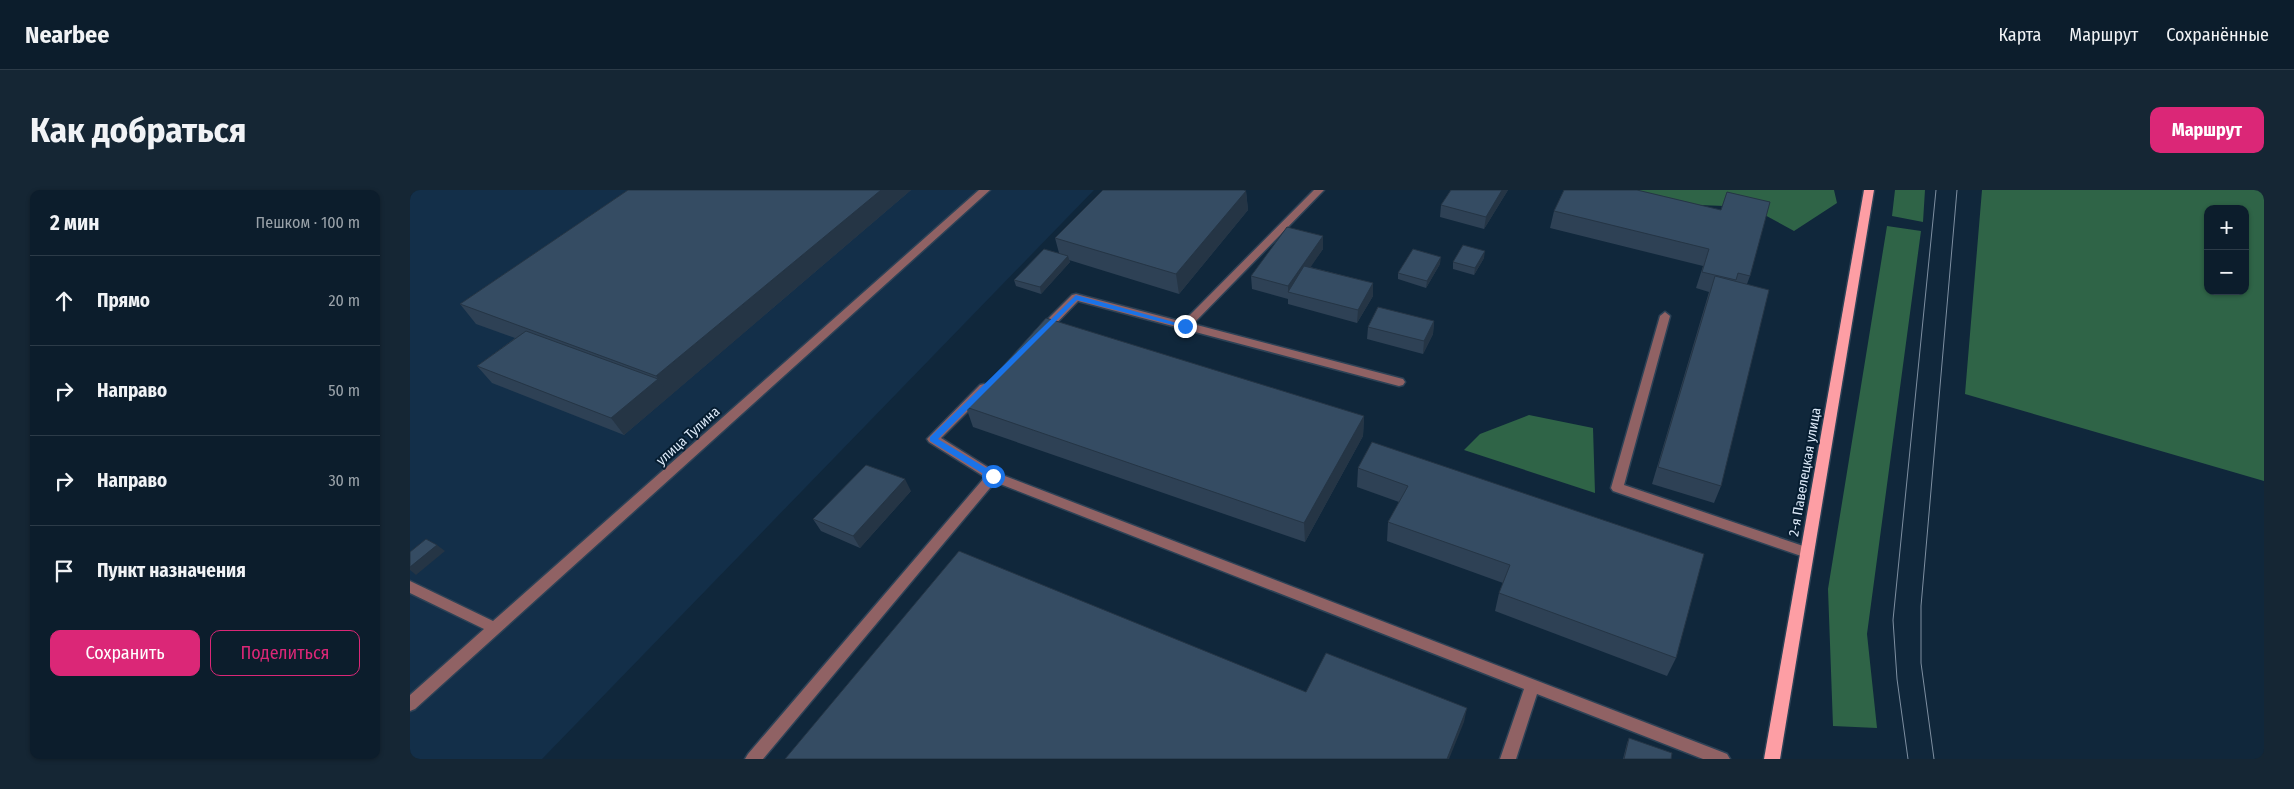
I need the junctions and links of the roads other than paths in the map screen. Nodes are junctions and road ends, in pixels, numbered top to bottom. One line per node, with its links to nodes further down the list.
1 (985, 190): 12 (street, улица Тулина)
2 (1319, 190): 5 (street)
3 (1869, 190): 10 (main road, 2-я Павелецкая улица)
4 (1665, 316): 10 (street)
5 (1185, 326): 6 (street); 8 (street)
6 (1035, 338)
7 (994, 378): 9 (street)
8 (1399, 382)
9 (993, 476): 13 (street); 15 (street)
10 (1806, 553): 18 (main road, 2-я Павелецкая улица)
11 (410, 587): 12 (street)
12 (495, 628): 14 (street, улица Тулина)
13 (1533, 685): 16 (street); 17 (street)
14 (410, 704)
15 (753, 759)
16 (1508, 759)
17 (1722, 759)
18 (1772, 759)

